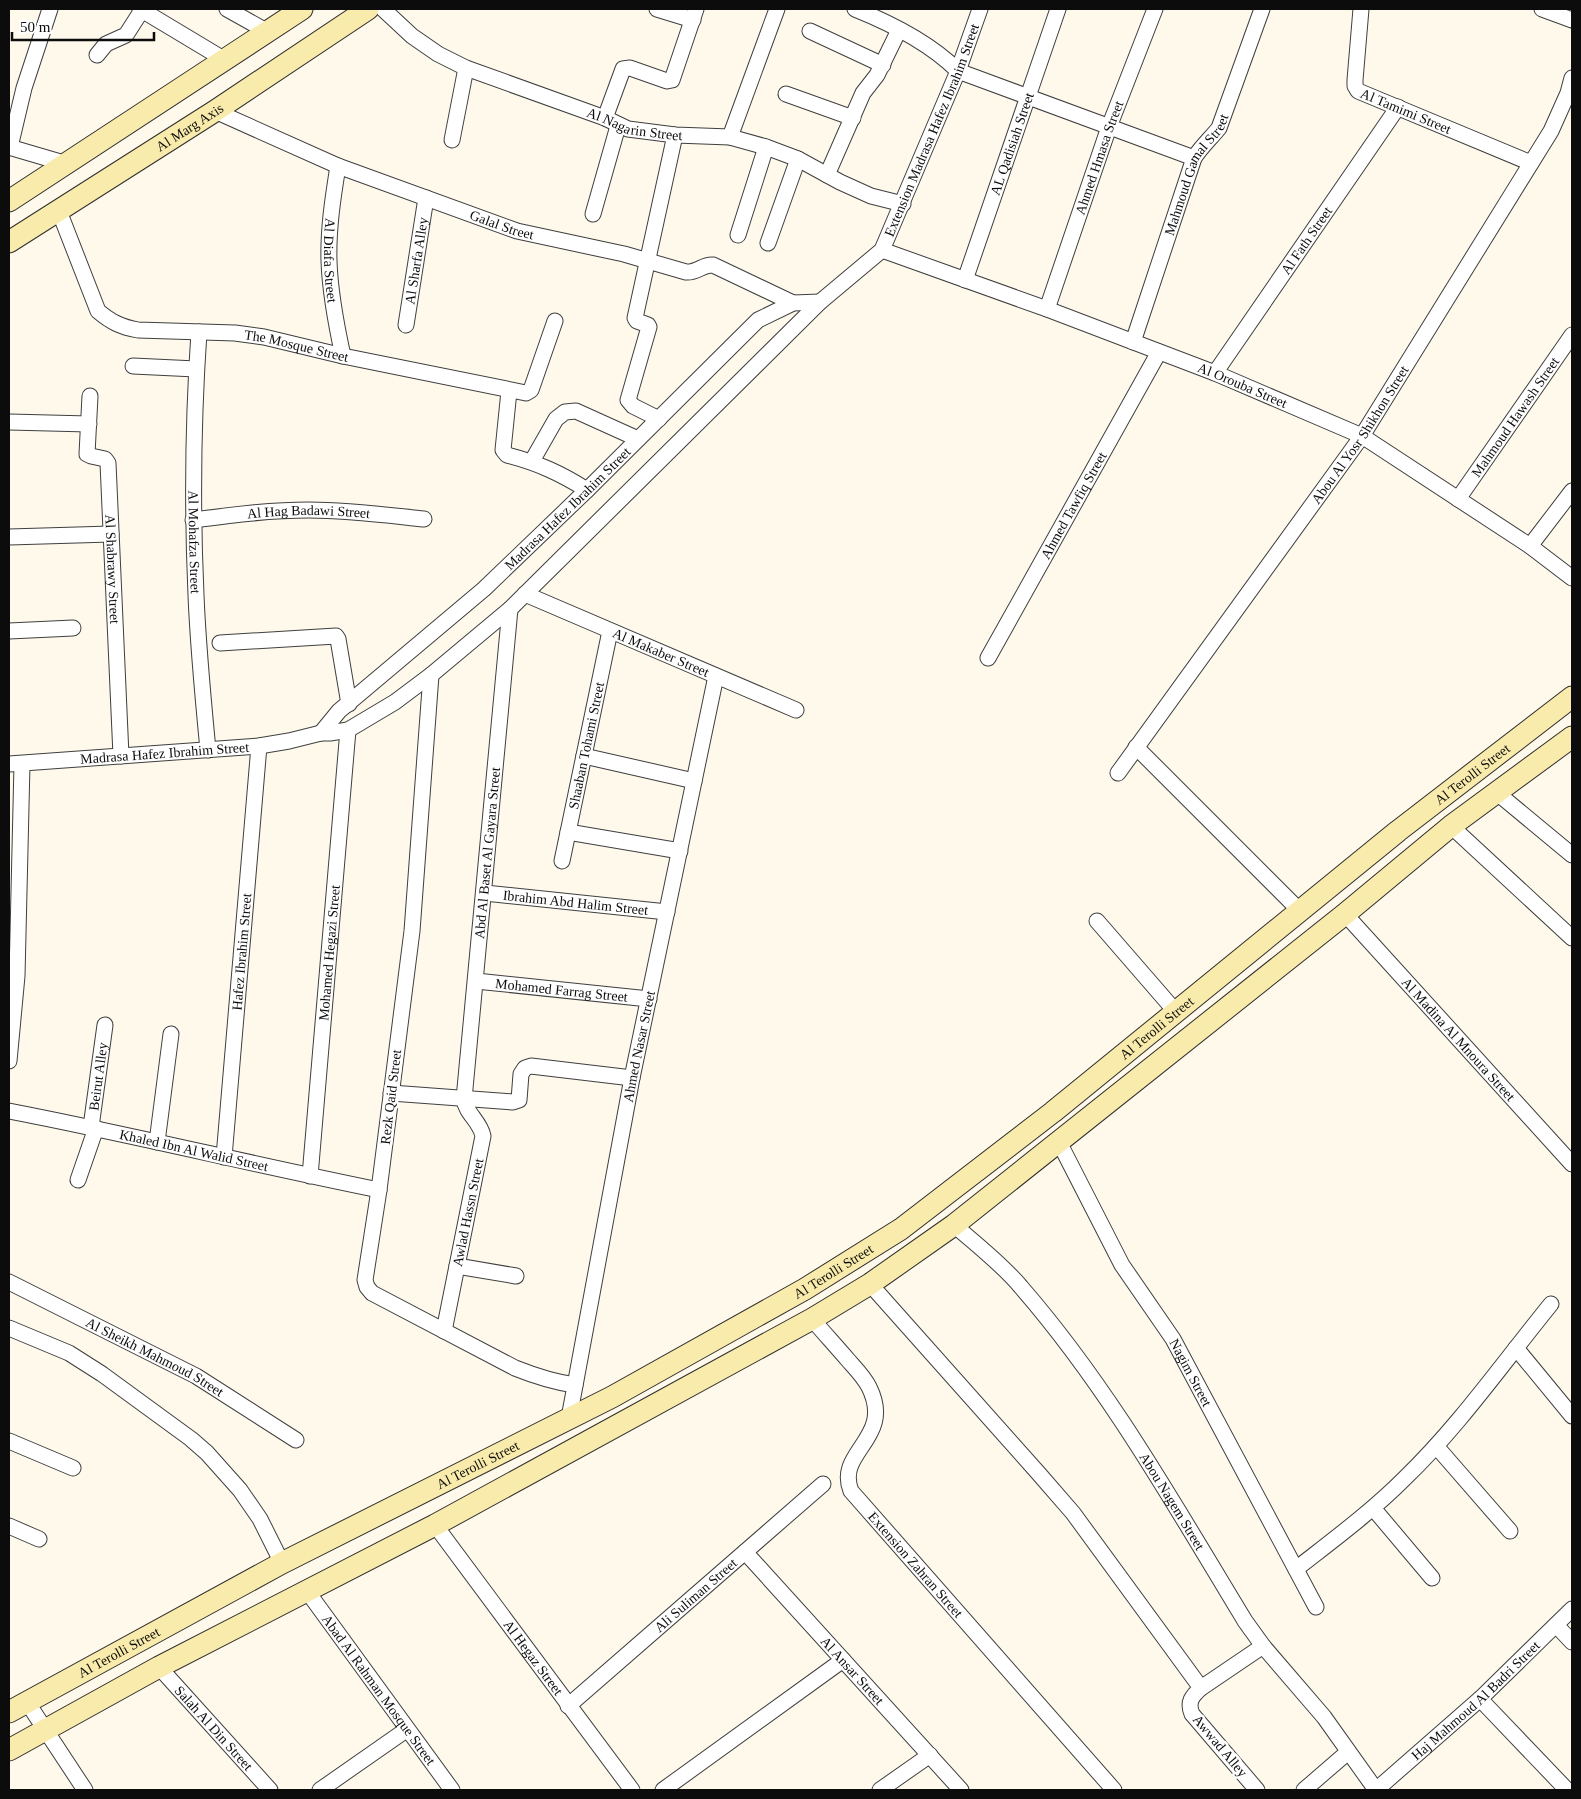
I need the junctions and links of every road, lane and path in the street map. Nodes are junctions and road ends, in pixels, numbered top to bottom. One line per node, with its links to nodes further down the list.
1 (50, 9): 37 (street)
2 (141, 9): 21 (street); 22 (street)
3 (227, 9): 20 (street)
4 (368, 9): 30 (street, Al Marg Axis)
5 (383, 9): 24 (street, Al Nagarin Street)
6 (657, 9): 16 (street)
7 (778, 9): 35 (street)
8 (855, 9): 18 (street)
9 (980, 9): 25 (street, Extension Madrasa Hafez Ibrahim Street)
10 (1058, 9): 28 (street, AL Qadisiah Street)
11 (1155, 9): 33 (street, Ahmed Hmasa Street)
12 (1262, 9): 39 (street, Mahmoud Gamal Street)
13 (1361, 9): 29 (street, Al Tamimi Street)
14 (1542, 9): 17 (street)
15 (290, 13): 20 (street)
16 (695, 14): 32 (street)
17 (1572, 20)
18 (899, 30): 23 (street); 25 (street)
19 (810, 31): 23 (street)
20 (268, 32): 22 (street)
21 (97, 55)
22 (225, 60): 42 (street)
23 (883, 65): 31 (street)
24 (466, 68): 32 (street, Al Nagarin Street); 36 (street)
25 (958, 71): 28 (street); 47 (street, Extension Madrasa Hafez Ibrahim Street)
26 (1571, 90): 41 (street, Abou Al Yosr Shikhon Street)
27 (786, 94): 31 (street)
28 (1028, 96): 33 (street); 55 (street, AL Qadisiah Street)
29 (1398, 107): 41 (street, Al Tamimi Street); 68 (street, Al Fath Street)
30 (215, 111): 43 (street, Galal Street); 48 (street, Al Marg Axis)
31 (853, 118): 44 (street)
32 (611, 122): 34 (street, Al Nagarin Street); 49 (street)
33 (1109, 127): 39 (street); 58 (street, Ahmed Hmasa Street)
34 (675, 135): 35 (street, Al Nagarin Street); 54 (street)
35 (730, 137): 38 (street, Al Nagarin Street)
36 (452, 140)
37 (9, 147): 42 (street)
38 (766, 147): 40 (street, Al Nagarin Street); 50 (street)
39 (1194, 158): 63 (street, Mahmoud Gamal Street)
40 (798, 159): 44 (street, Al Nagarin Street); 52 (street)
41 (1531, 163): 74 (street, Abou Al Yosr Shikhon Street)
42 (66, 164): 46 (street)
43 (338, 166): 45 (street, Galal Street); 65 (street, Al Diafa Street)
44 (827, 175): 47 (street, Al Nagarin Street)
45 (426, 198): 54 (street, Galal Street); 60 (street, Al Sharfa Alley)
46 (9, 202)
47 (902, 204): 53 (street, Extension Madrasa Hafez Ibrahim Street)
48 (59, 211): 51 (street, Al Marg Axis); 61 (street, The Mosque Street)
49 (593, 214)
50 (738, 235)
51 (9, 242)
52 (768, 243)
53 (882, 250): 55 (street, Al Orouba Street); 56 (street, Madrasa Hafez Ibrahim Street)
54 (647, 261): 57 (street, Galal Street); 71 (street)
55 (965, 280): 58 (street, Al Orouba Street)
56 (820, 302): 57 (street, Madrasa Hafez Ibrahim Street); 86 (street, Madrasa Hafez Ibrahim Street)
57 (793, 303): 71 (street, Madrasa Hafez Ibrahim Street)
58 (1047, 309): 63 (street, Al Orouba Street)
59 (555, 321): 69 (street, The Mosque Street)
60 (406, 325)
61 (199, 332): 65 (street, The Mosque Street); 67 (street, Al Mohafza Street)
62 (1572, 335): 79 (street, Mahmoud Hawash Street)
63 (1133, 342): 64 (street, Al Orouba Street)
64 (1159, 352): 68 (street, Al Orouba Street); 92 (street, Ahmed Tawfiq Street)
65 (342, 356): 69 (street, The Mosque Street)
66 (133, 366): 67 (street)
67 (196, 370): 81 (street, Al Mohafza Street)
68 (1215, 373): 74 (street, Al Orouba Street)
69 (509, 391): 76 (street)
70 (90, 396): 73 (street, Al Shabrawy Street)
71 (659, 418): 75 (street, Madrasa Hafez Ibrahim Street)
72 (9, 422): 73 (street)
73 (89, 424): 82 (street, Al Shabrawy Street)
74 (1362, 436): 79 (street, Al Orouba Street); 102 (street, Abou Al Yosr Shikhon Street)
75 (638, 440): 76 (street); 77 (street, Madrasa Hafez Ibrahim Street)
76 (532, 461): 77 (street)
77 (587, 490): 96 (street, Madrasa Hafez Ibrahim Street)
78 (1572, 491): 84 (street)
79 (1458, 499): 84 (street, Al Orouba Street)
80 (424, 519): 81 (street, Al Hag Badawi Street)
81 (193, 520): 103 (street, Al Mohafza Street)
82 (111, 534): 83 (street); 104 (street, Al Shabrawy Street)
83 (9, 537)
84 (1530, 546): 85 (street, Al Orouba Street)
85 (1572, 578)
86 (525, 594): 87 (street, Madrasa Hafez Ibrahim Street); 90 (street, Al Makaber Street)
87 (510, 608): 93 (street, Madrasa Hafez Ibrahim Street); 116 (street, Abd Al Baset Al Gayara Street)
88 (73, 628): 89 (street)
89 (9, 631)
90 (610, 631): 94 (street, Al Makaber Street); 105 (street, Shaaban Tohami Street)
91 (220, 643): 96 (street)
92 (988, 658)
93 (431, 675): 98 (street, Madrasa Hafez Ibrahim Street); 130 (street, Rezk Qaid Street)
94 (716, 676): 97 (street, Al Makaber Street); 108 (street, Ahmed Nasar Street)
95 (1572, 697): 117 (street, Al Terolli Street)
96 (349, 704): 99 (street, Madrasa Hafez Ibrahim Street)
97 (796, 710)
98 (348, 730): 99 (street, Madrasa Hafez Ibrahim Street); 138 (street, Mohamed Hegazi Street)
99 (321, 733): 101 (street, Madrasa Hafez Ibrahim Street)
100 (1572, 737): 109 (street, Al Terolli Street)
101 (259, 746): 103 (street, Madrasa Hafez Ibrahim Street); 136 (street, Hafez Ibrahim Street)
102 (1136, 747): 107 (street, Abou Al Yosr Shikhon Street); 117 (street)
103 (208, 750): 104 (street, Madrasa Hafez Ibrahim Street)
104 (121, 756): 106 (street, Madrasa Hafez Ibrahim Street)
105 (584, 756): 108 (street); 111 (street, Shaaban Tohami Street)
106 (15, 764): 115 (street)
107 (1118, 773)
108 (694, 781): 112 (street, Ahmed Nasar Street)
109 (1496, 792): 110 (street, Al Terolli Street); 113 (street)
110 (1451, 826): 119 (street, Al Terolli Street); 122 (street)
111 (568, 832): 112 (street); 114 (street, Shaaban Tohami Street)
112 (680, 851): 118 (street, Ahmed Nasar Street)
113 (1572, 855)
114 (562, 861)
115 (14, 870): 120 (street)
116 (484, 893): 118 (street, Ibrahim Abd Halim Street); 123 (street, Abd Al Baset Al Gayara Street)
117 (1300, 911): 125 (street, Al Terolli Street)
118 (667, 912): 124 (street, Ahmed Nasar Street)
119 (1345, 914): 135 (street, Al Terolli Street); 137 (street, Al Madina Al Mnoura Street)
120 (13, 918): 128 (street)
121 (1097, 921): 125 (street)
122 (1572, 938)
123 (476, 981): 124 (street, Mohamed Farrag Street); 131 (street, Abd Al Baset Al Gayara Street)
124 (649, 999): 129 (street, Ahmed Nasar Street)
125 (1176, 1012): 153 (street, Al Terolli Street)
126 (105, 1025): 133 (street, Beirut Alley)
127 (171, 1034): 134 (street)
128 (9, 1062)
129 (632, 1078): 131 (street); 151 (street, Ahmed Nasar Street)
130 (391, 1093): 131 (street); 140 (street, Rezk Qaid Street)
131 (464, 1099): 142 (street, Awlad Hassn Street)
132 (9, 1111): 133 (street, Khaled Ibn Al Walid Street)
133 (93, 1127): 134 (street, Khaled Ibn Al Walid Street); 139 (street, Beirut Alley)
134 (157, 1142): 136 (street, Khaled Ibn Al Walid Street)
135 (1058, 1142): 141 (street, Al Terolli Street); 166 (street, Nagim Street)
136 (224, 1157): 138 (street, Khaled Ibn Al Walid Street)
137 (1572, 1164)
138 (310, 1176): 140 (street, Khaled Ibn Al Walid Street)
139 (78, 1180)
140 (379, 1190): 149 (street, Rezk Qaid Street)
141 (954, 1225): 145 (street, Al Terolli Street); 173 (street, Abou Nagem Street)
142 (457, 1266): 143 (street); 149 (street, Awlad Hassn Street)
143 (516, 1276)
144 (9, 1282): 154 (street, Al Sheikh Mahmoud Street)
145 (870, 1284): 147 (street, Al Terolli Street); 176 (street)
146 (1550, 1304): 150 (street)
147 (812, 1319): 160 (street, Al Terolli Street); 193 (street, Extension Zahran Street)
148 (9, 1328): 165 (street)
149 (444, 1331): 151 (street, Rezk Qaid Street)
150 (1516, 1348): 152 (street); 156 (street)
151 (574, 1385): 153 (street, Ahmed Nasar Street)
152 (1572, 1416)
153 (569, 1418): 165 (street, Al Terolli Street)
154 (296, 1440)
155 (9, 1441): 157 (street)
156 (1436, 1446): 159 (street); 162 (street)
157 (73, 1468)
158 (823, 1484): 164 (street, Ali Suliman Street)
159 (1373, 1508): 166 (street); 167 (street)
160 (435, 1525): 168 (street, Al Terolli Street); 178 (street, Al Hegaz Street)
161 (9, 1526): 163 (street)
162 (1510, 1530)
163 (39, 1539)
164 (745, 1552): 174 (street, Al Ansar Street); 178 (street, Ali Suliman Street)
165 (282, 1564): 179 (street, Al Terolli Street)
166 (1296, 1569): 169 (street, Nagim Street)
167 (1432, 1578)
168 (307, 1591): 175 (street, Al Terolli Street); 180 (street, Abad Al Rahman Mosque Street)
169 (1316, 1608)
170 (1572, 1609): 171 (street, Haj Mahmoud Al Badri Street)
171 (1556, 1625): 172 (street); 177 (street, Haj Mahmoud Al Badri Street)
172 (1572, 1642)
173 (1263, 1646): 176 (street, Awwad Alley); 183 (street, Abou Nagem Street)
174 (843, 1660): 184 (street, Al Ansar Street); 190 (street)
175 (159, 1667): 181 (street, Al Terolli Street); 186 (street, Salah Al Din Street)
176 (1201, 1688): 194 (street, Awwad Alley)
177 (1480, 1699): 196 (street, Haj Mahmoud Al Badri Street); 197 (street)
178 (568, 1706): 189 (street, Al Hegaz Street)
179 (18, 1707): 181 (street)
180 (406, 1730): 187 (street); 188 (street, Abad Al Rahman Mosque Street)
181 (44, 1731): 182 (street, Al Terolli Street); 185 (street)
182 (9, 1750)
183 (1348, 1752): 195 (street); 196 (street, Abou Nagem Street)
184 (930, 1755): 191 (street); 192 (street, Al Ansar Street)
185 (86, 1790)
186 (270, 1790)
187 (320, 1790)
188 (452, 1790)
189 (632, 1790)
190 (663, 1790)
191 (880, 1790)
192 (961, 1790)
193 (1114, 1790)
194 (1257, 1790)
195 (1304, 1790)
196 (1376, 1790)
197 (1567, 1790)

